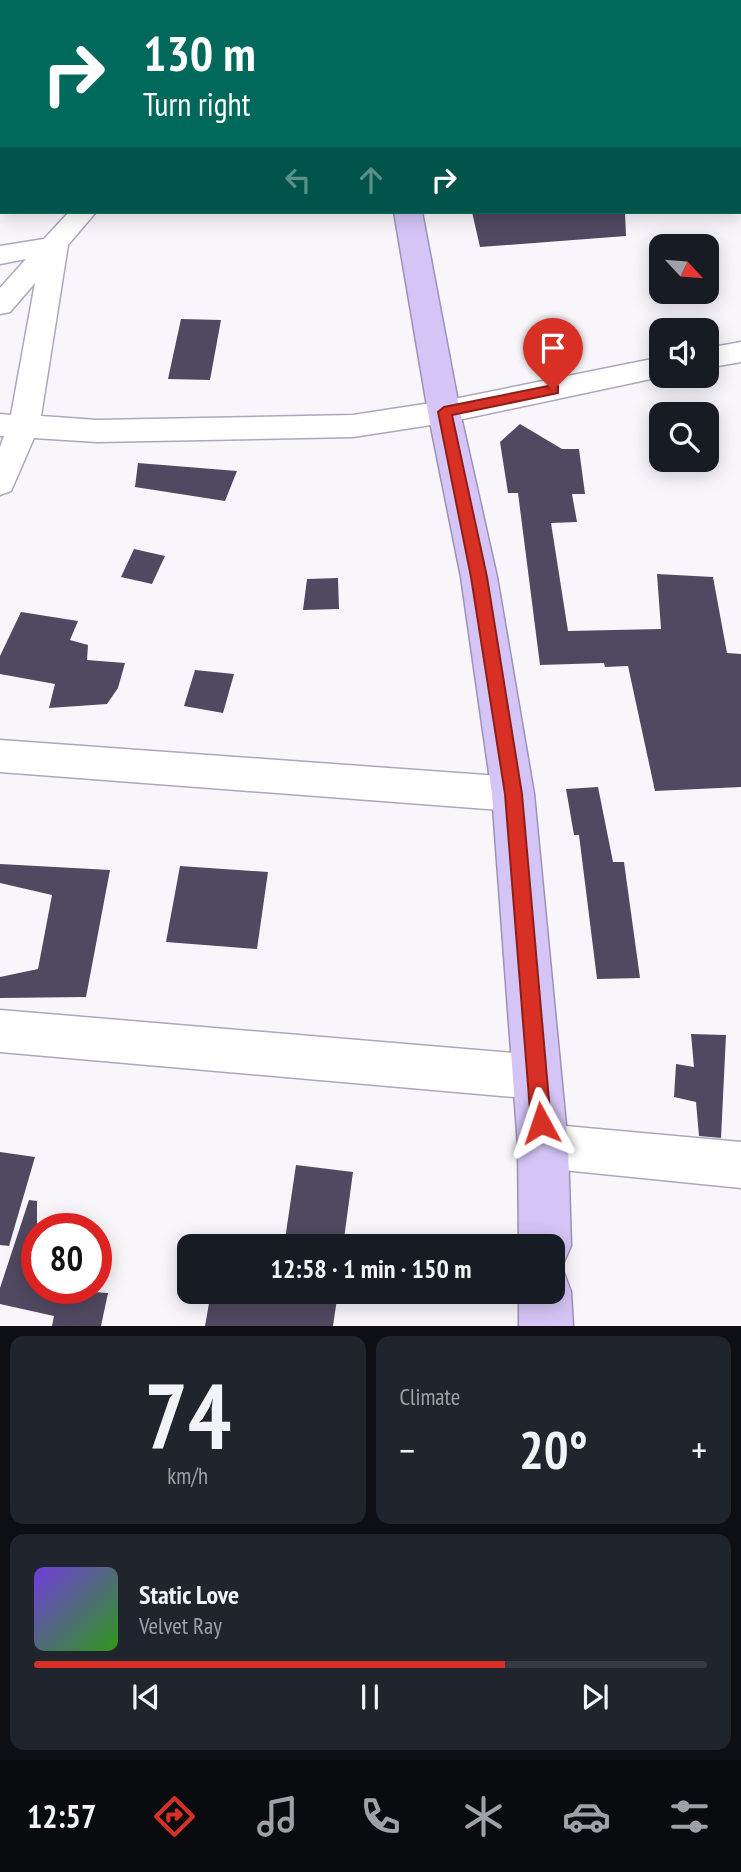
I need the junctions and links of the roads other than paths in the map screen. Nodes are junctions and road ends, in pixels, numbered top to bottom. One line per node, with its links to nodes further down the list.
1 (80, 214): 3 (street)
2 (408, 214): 9 (highway)
3 (55, 246): 4 (street); 5 (street); 10 (street)
4 (0, 255)
5 (0, 305)
6 (740, 354): 7 (street)
7 (719, 357)
8 (649, 370): 9 (street)
9 (444, 412): 10 (street); 13 (highway)
10 (12, 425): 11 (street)
11 (0, 484)
12 (0, 756): 13 (street)
13 (513, 794): 15 (highway)
14 (0, 1031): 15 (street)
15 (537, 1077): 16 (highway)
16 (543, 1146): 17 (street); 18 (highway)
17 (741, 1165)
18 (545, 1234)
19 (545, 1304): 20 (highway)
20 (546, 1326)

